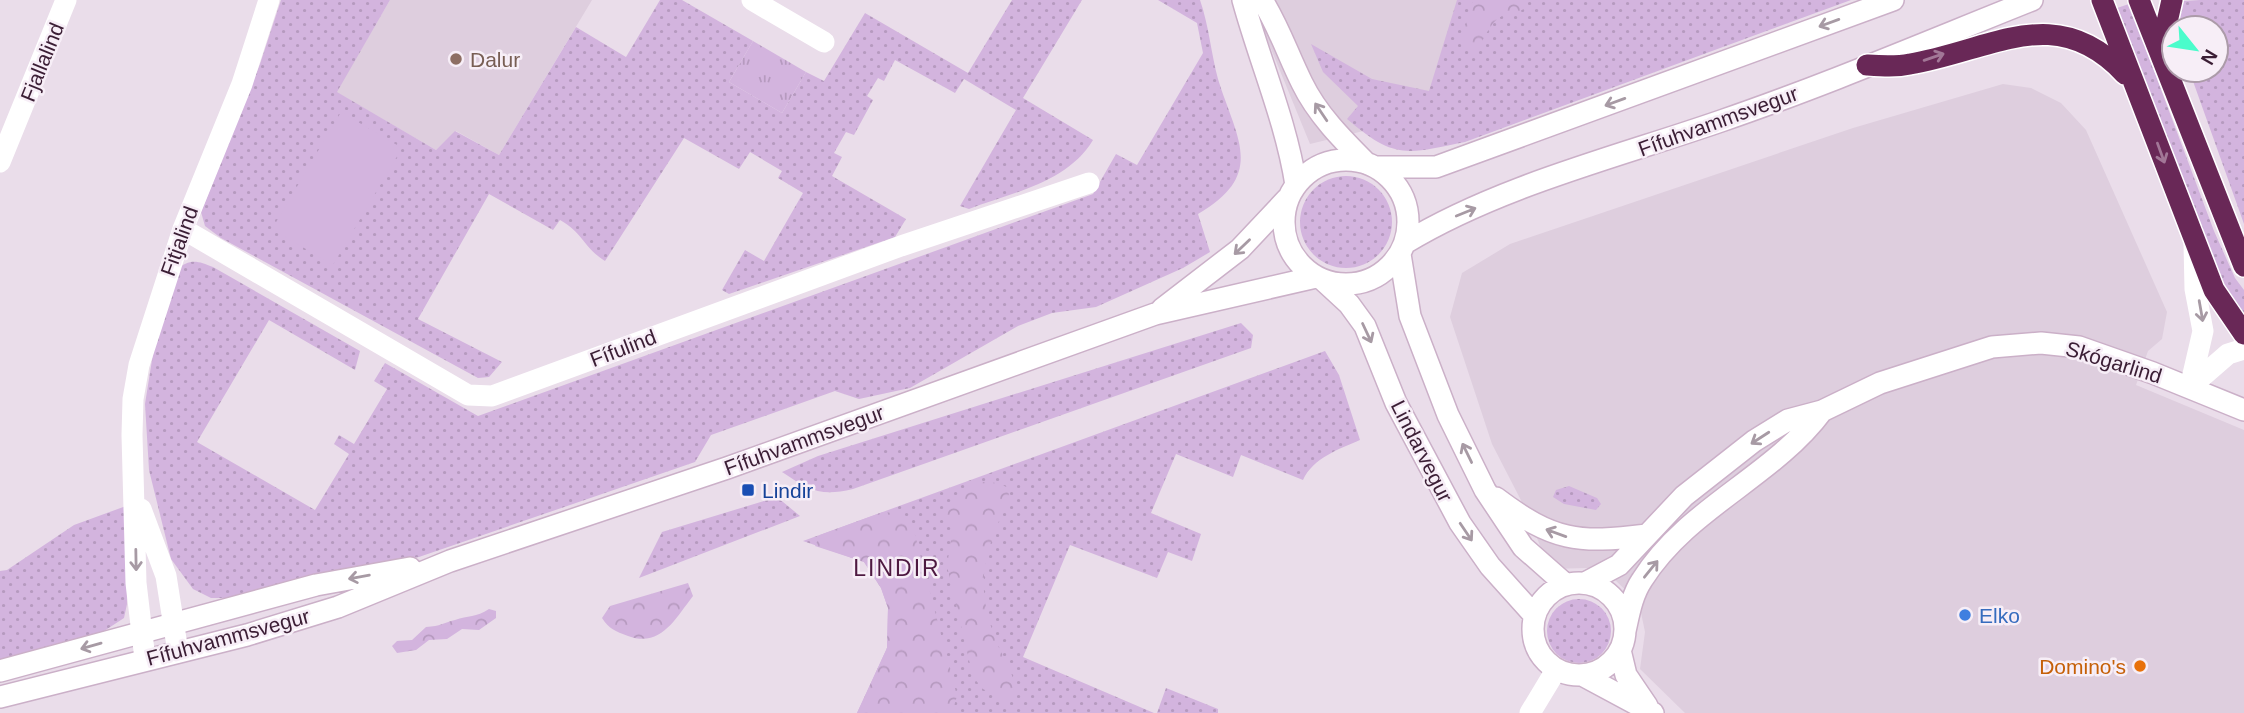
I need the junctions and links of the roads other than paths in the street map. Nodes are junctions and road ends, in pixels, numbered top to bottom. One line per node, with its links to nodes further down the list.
1 (66, 0): 15 (street, Fjallalind)
2 (269, 0): 19 (street, Fitjalind)
3 (752, 0): 10 (street)
4 (1243, 0): 18 (street)
5 (1262, 0): 16 (street, one-way to 5)
6 (1893, 0): 16 (street, one-way to 16)
7 (2032, 0): 11 (street, Fífuhvammsvegur)
8 (2102, 0): 13 (highway)
9 (2139, 0): 14 (highway)
10 (824, 42)
11 (1867, 65): 13 (highway, one-way to 13); 21 (street, Fífuhvammsvegur, one-way to 11)
12 (2181, 84): 14 (highway)
13 (2137, 89): 20 (highway, one-way to 20)
14 (2189, 122): 22 (highway)
15 (0, 162)
16 (1371, 165): 18 (street); 21 (street)
17 (1089, 183): 19 (street, Fífulind)
18 (1292, 191): 23 (street); 24 (street, Fífuhvammsvegur, one-way to 24)
19 (183, 229): 31 (street, Fitjalind)
20 (2194, 244): 25 (highway); 27 (street, one-way to 27)
21 (1403, 249): 23 (street); 30 (street, Lindarvegur, one-way to 21)
22 (2244, 266)
23 (1320, 279): 24 (street, Fífuhvammsvegur); 35 (street, Lindarvegur, one-way to 35)
24 (1155, 314): 33 (street, Fífuhvammsvegur)
25 (2244, 334)
26 (2244, 349): 27 (street)
27 (2190, 387): 28 (street, Skógarlind); 29 (street, Skógarlind)
28 (2244, 410)
29 (1822, 411): 32 (street, Skógarlind, one-way to 32); 38 (street, Skógarlind, one-way to 29)
30 (1485, 490): 32 (street, one-way to 30); 34 (street, Lindarvegur)
31 (135, 492): 36 (street, Fitjalind); 37 (street, Fitjalind, one-way to 37)
32 (1647, 535): 34 (street, Skógarlind)
33 (450, 561): 36 (street, Fífuhvammsvegur, one-way to 36); 39 (street, Fífuhvammsvegur)
34 (1575, 584): 35 (street); 38 (street)
35 (1534, 615): 41 (street)
36 (174, 622): 37 (street, Fífuhvammsvegur); 39 (street, Fitjalind)
37 (141, 632): 40 (street, Fitjalind); 42 (street, Fífuhvammsvegur, one-way to 42)
38 (1623, 641): 43 (street); 45 (street)
39 (178, 652): 40 (street, Fífuhvammsvegur)
40 (145, 659): 44 (street, Fífuhvammsvegur)
41 (1556, 670): 43 (street); 46 (street)
42 (0, 671)
43 (1584, 676): 45 (street)
44 (0, 697)
45 (1651, 712)
46 (1530, 713)

